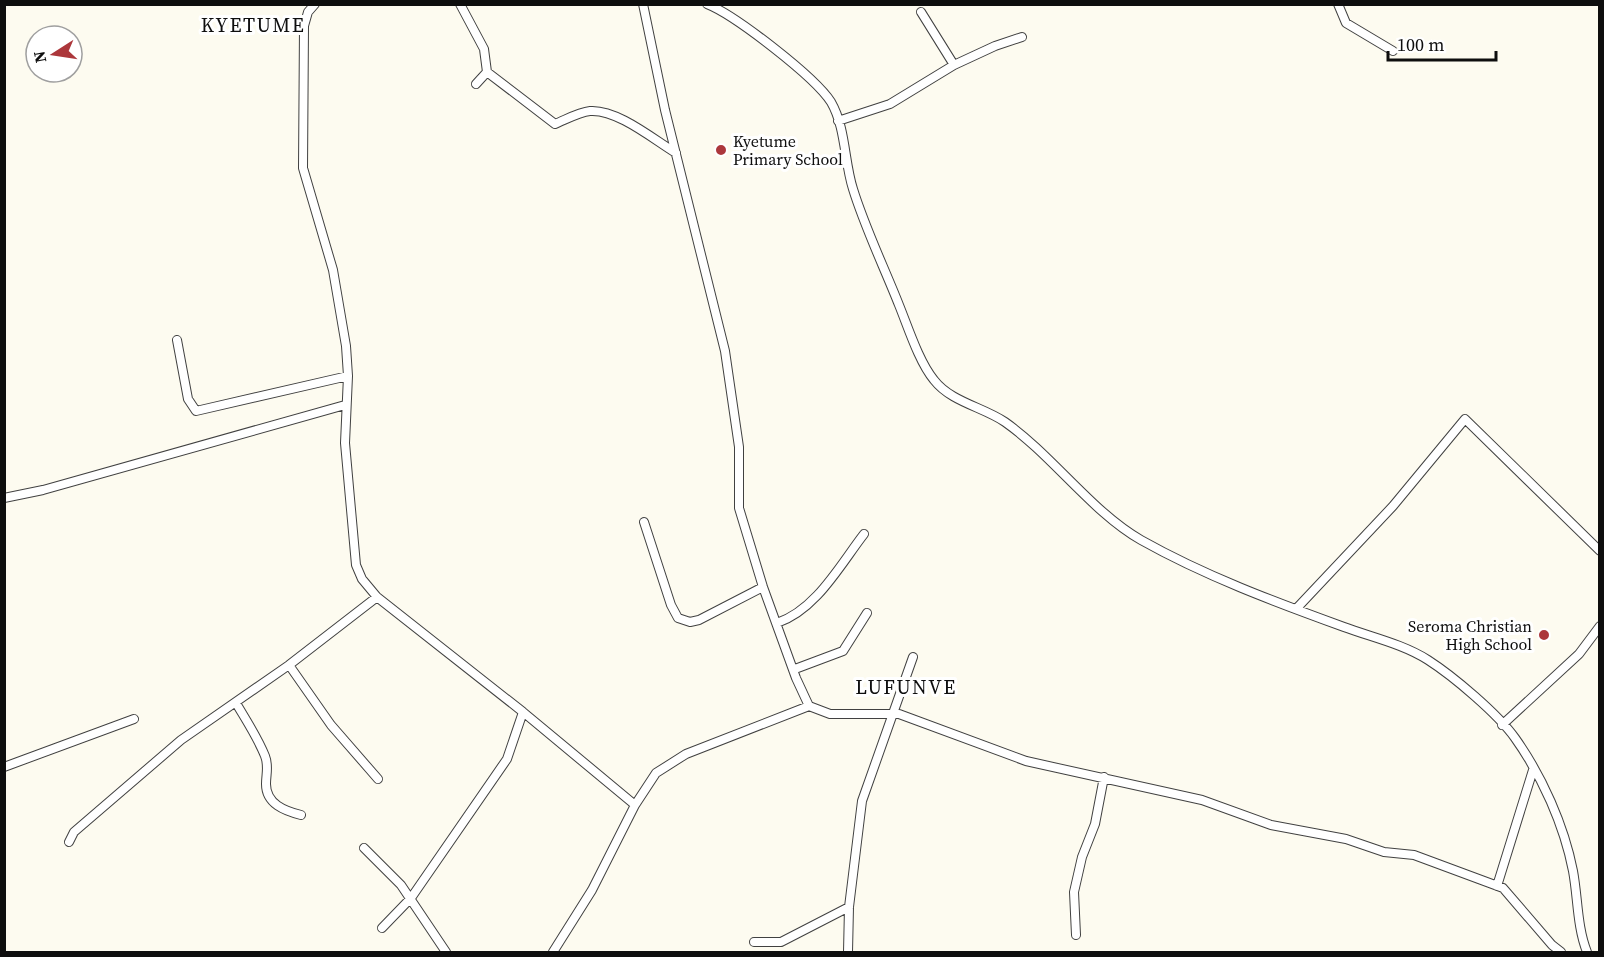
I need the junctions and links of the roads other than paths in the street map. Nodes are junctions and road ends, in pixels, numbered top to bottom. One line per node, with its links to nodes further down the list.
1 (315, 4): 15 (street)
2 (460, 4): 10 (street)
3 (643, 4): 13 (street)
4 (707, 4): 12 (street)
5 (1338, 4): 8 (street)
6 (921, 12): 9 (street)
7 (1022, 38): 9 (street)
8 (1393, 51)
9 (954, 65): 12 (street)
10 (487, 72): 11 (street); 13 (street)
11 (476, 84)
12 (838, 121): 23 (street)
13 (676, 153): 21 (street)
14 (177, 340): 15 (street)
15 (348, 376): 16 (street)
16 (345, 405): 17 (street); 22 (street)
17 (4, 498)
18 (644, 522): 21 (street)
19 (864, 534): 25 (street)
20 (1599, 551): 23 (street)
21 (763, 587): 25 (street)
22 (377, 597): 28 (street); 32 (street)
23 (1296, 609): 35 (street)
24 (867, 613): 29 (street)
25 (777, 622): 29 (street)
26 (1599, 626): 35 (street)
27 (913, 657): 33 (street)
28 (289, 665): 30 (street); 39 (street)
29 (795, 669): 31 (street)
30 (236, 703): 41 (street); 42 (street)
31 (809, 706): 33 (street); 40 (street)
32 (523, 712): 40 (street); 45 (street)
33 (890, 714): 38 (street); 46 (street)
34 (134, 719): 36 (street)
35 (1502, 725): 37 (street)
36 (4, 767)
37 (1533, 770): 44 (street); 54 (street)
38 (1104, 777): 44 (street); 48 (street)
39 (378, 779)
40 (634, 805): 51 (street)
41 (302, 815)
42 (69, 842)
43 (364, 848): 45 (street)
44 (1497, 886): 53 (street)
45 (411, 898): 47 (street); 50 (street)
46 (849, 907): 49 (street); 52 (street)
47 (382, 928)
48 (1076, 935)
49 (754, 942)
50 (446, 952)
51 (553, 952)
52 (848, 952)
53 (1561, 952)
54 (1587, 952)

